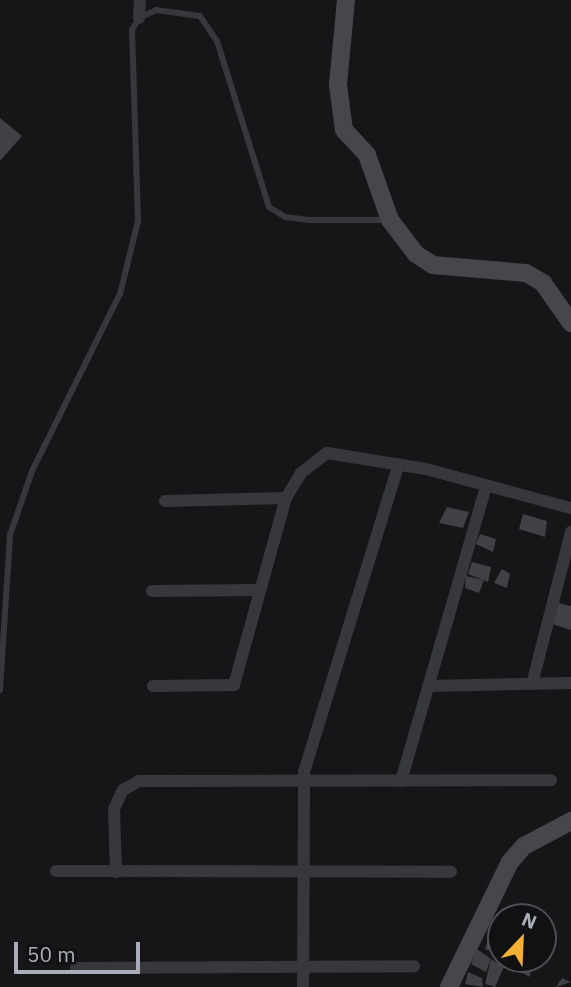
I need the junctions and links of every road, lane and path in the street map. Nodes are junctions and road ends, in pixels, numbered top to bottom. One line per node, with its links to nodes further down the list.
1 (140, 0): 3 (street)
2 (346, 0): 4 (main road)
3 (139, 18): 4 (lane); 18 (lane)
4 (390, 220): 5 (main road)
5 (571, 323)
6 (399, 464): 7 (street); 8 (street); 21 (street)
7 (486, 486): 10 (street); 17 (street)
8 (286, 498): 9 (street); 12 (street)
9 (165, 501)
10 (571, 508)
11 (571, 532): 15 (street)
12 (260, 590): 13 (street); 16 (street)
13 (152, 591)
14 (571, 682): 15 (street)
15 (532, 684): 17 (street)
16 (153, 686)
17 (428, 686): 20 (street)
18 (0, 690)
19 (551, 780): 20 (street)
20 (401, 781): 21 (street)
21 (304, 783): 24 (street); 25 (street)
22 (571, 821): 31 (main road)
23 (56, 871): 24 (street)
24 (116, 872): 25 (street)
25 (304, 872): 26 (street); 27 (street)
26 (451, 872)
27 (303, 966): 28 (street); 29 (street); 30 (street)
28 (414, 966)
29 (76, 968)
30 (303, 987)
31 (449, 987)

